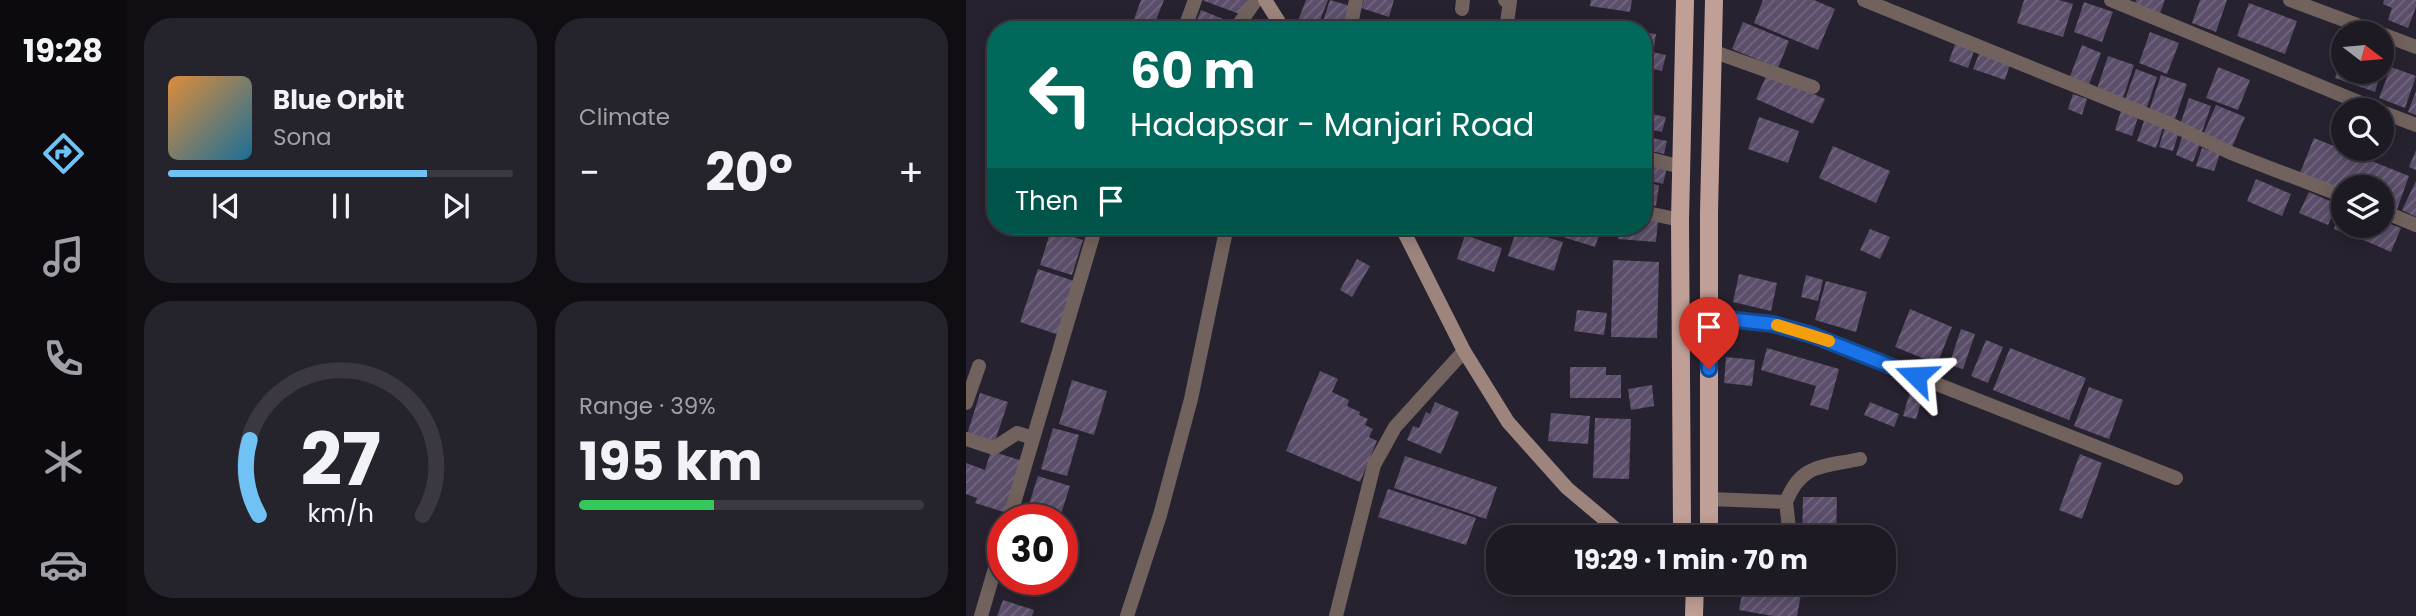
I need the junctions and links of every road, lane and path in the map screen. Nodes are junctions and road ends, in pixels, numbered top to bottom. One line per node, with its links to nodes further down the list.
1 (1195, 0): 11 (street)
2 (1256, 0): 12 (street)
3 (1265, 0): 13 (street)
4 (1356, 0): 14 (street)
5 (1505, 0): 15 (street)
6 (1685, 0): 25 (main road)
7 (1714, 0): 19 (main road)
8 (1864, 0): 26 (street)
9 (2111, 0): 21 (street)
10 (2290, 0): 16 (street)
11 (1187, 21)
12 (1241, 21)
13 (1278, 21)
14 (1352, 21)
15 (1507, 21)
16 (2346, 21)
17 (2394, 39): 18 (street)
18 (2416, 47)
19 (1712, 51): 20 (street); 34 (main road)
20 (1812, 87)
21 (2348, 98)
22 (2394, 116): 23 (street)
23 (2416, 125)
24 (1652, 159): 25 (street)
25 (1681, 167): 29 (main road)
26 (2331, 191)
27 (1652, 214): 29 (street)
28 (2394, 216): 30 (street)
29 (1681, 220): 46 (main road)
30 (2416, 225)
31 (1093, 235): 38 (street)
32 (1225, 235): 52 (street)
33 (1406, 235): 35 (street)
34 (1709, 317): 41 (street); 42 (main road)
35 (1464, 351): 45 (street); 53 (street)
36 (979, 366): 37 (street)
37 (966, 403)
38 (1033, 438): 39 (street); 44 (street)
39 (966, 439)
40 (1860, 459): 43 (street)
41 (2176, 478)
42 (1709, 499): 43 (street); 47 (main road)
43 (1786, 502): 48 (street)
44 (1014, 504)
45 (1611, 525)
46 (1682, 525)
47 (1709, 525)
48 (1789, 525)
49 (987, 595): 51 (street)
50 (1695, 595): 54 (main road)
51 (981, 616)
52 (1127, 616)
53 (1336, 616)
54 (1694, 616)

